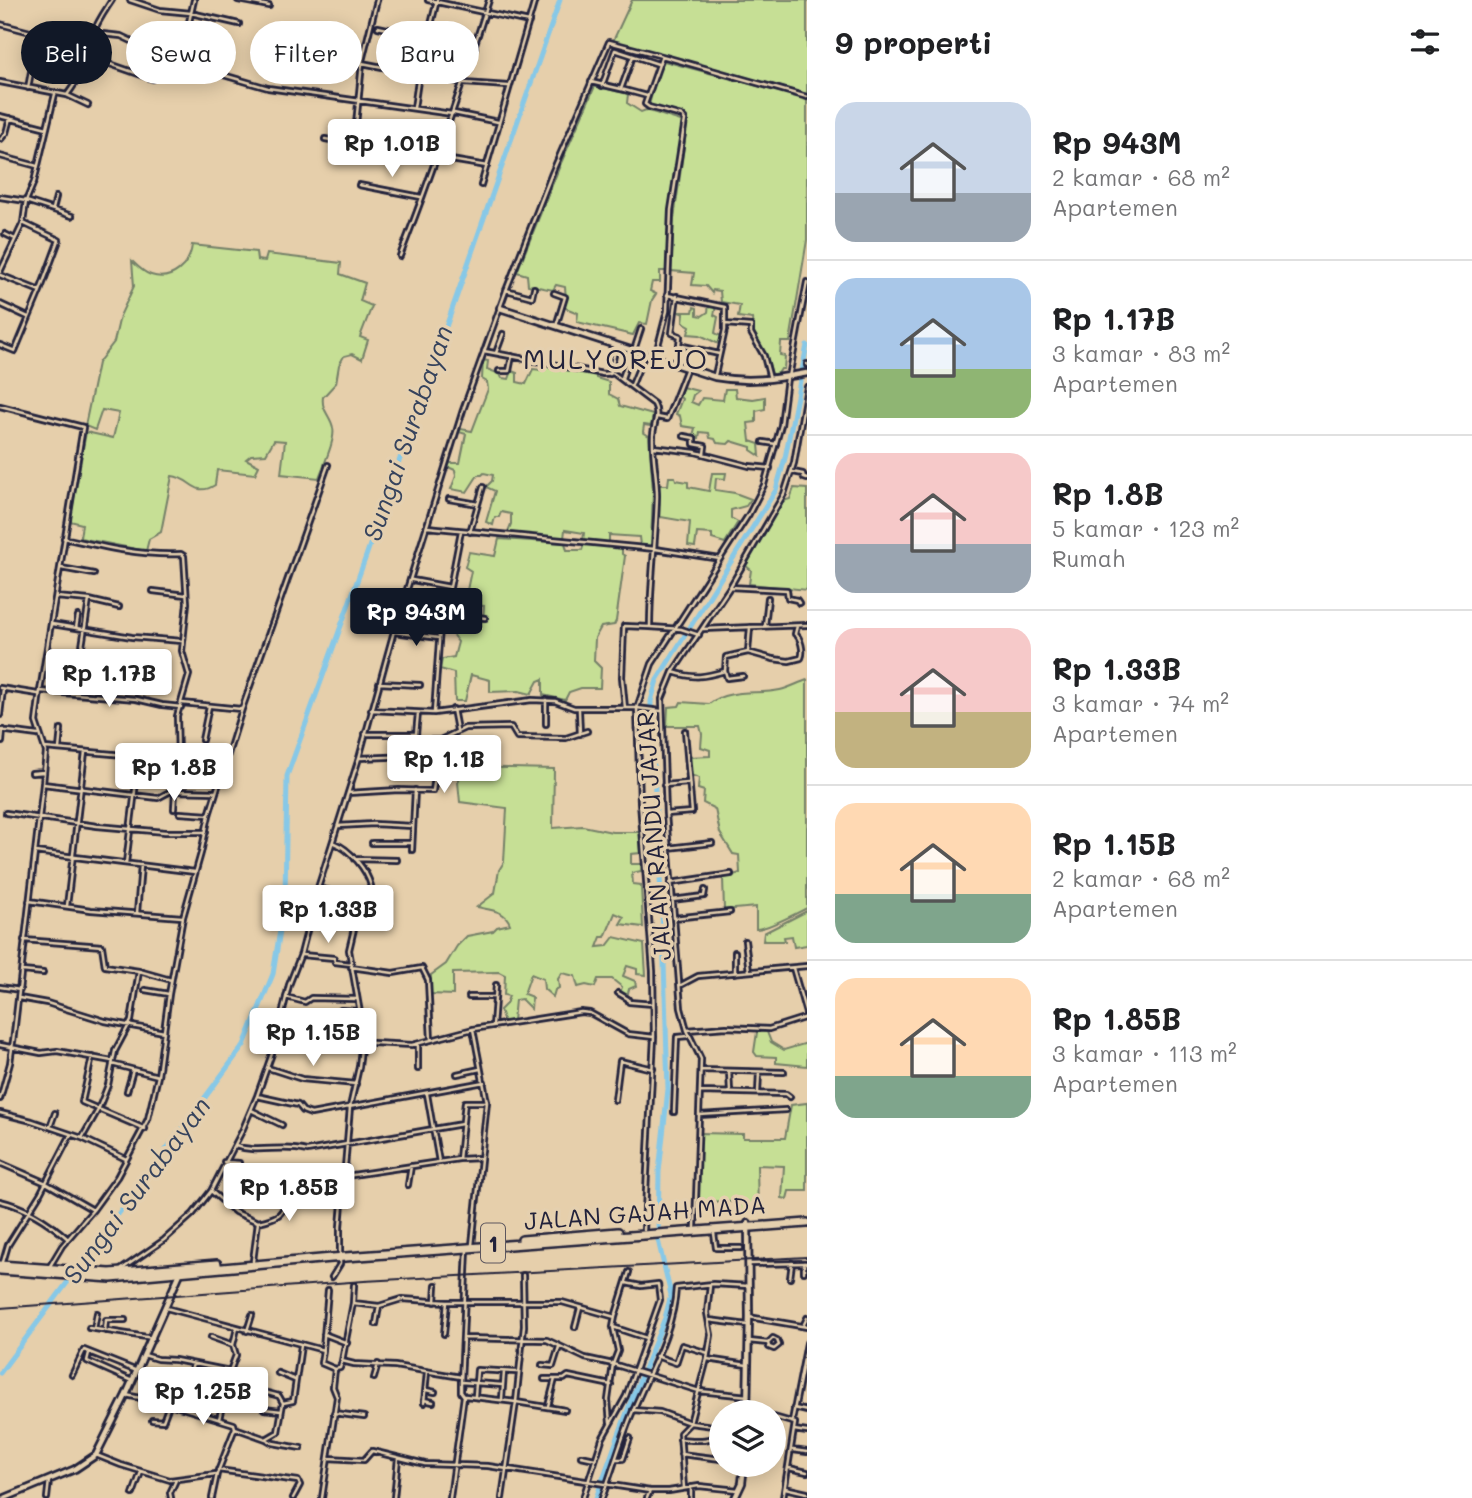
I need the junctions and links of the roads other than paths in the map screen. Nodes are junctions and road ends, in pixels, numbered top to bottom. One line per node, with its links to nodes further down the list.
1 (112, 0): 13 (street)
2 (130, 0): 11 (street)
3 (194, 0): 11 (street)
4 (239, 0): 10 (street)
5 (377, 0): 25 (street)
6 (428, 0): 9 (street)
7 (489, 0): 12 (street)
8 (535, 0): 16 (street)
9 (437, 1): 12 (street); 15 (street)
10 (269, 6)
11 (191, 13): 14 (street); 18 (street)
12 (485, 13): 16 (street); 20 (street)
13 (100, 21)
14 (189, 21)
15 (433, 21)
16 (529, 22): 37 (street)
17 (0, 24): 19 (street)
18 (239, 24)
19 (21, 30)
20 (479, 34)
21 (608, 46): 22 (street); 24 (street); 29 (street)
22 (615, 50): 23 (street); 36 (street)
23 (632, 56): 24 (street); 39 (street)
24 (660, 60): 42 (street); 43 (street)
25 (362, 62): 26 (street)
26 (376, 65)
27 (236, 79): 44 (street)
28 (0, 82): 38 (street)
29 (592, 82): 36 (street); 74 (street)
30 (29, 84): 38 (street)
31 (75, 84): 41 (street)
32 (360, 84): 44 (street)
33 (418, 84): 46 (street)
34 (464, 84): 47 (street)
35 (479, 84): 37 (street)
36 (600, 85): 39 (street)
37 (508, 86): 50 (street)
38 (28, 88): 40 (street)
39 (621, 89): 42 (street)
40 (55, 94): 41 (street); 51 (street)
41 (67, 95): 45 (street)
42 (647, 96): 77 (street)
43 (807, 97)
44 (358, 102): 46 (street); 54 (street)
45 (88, 105)
46 (414, 108): 47 (street)
47 (453, 113): 50 (street); 56 (street)
48 (0, 116): 49 (street)
49 (10, 118): 51 (street); 52 (street)
50 (498, 122): 58 (street)
51 (47, 128): 57 (street)
52 (1, 139)
53 (325, 139): 54 (street)
54 (354, 145): 56 (street)
55 (0, 156): 57 (street)
56 (438, 159): 58 (street); 63 (street)
57 (38, 166): 64 (street)
58 (486, 166): 60 (street)
59 (359, 185): 63 (street)
60 (481, 185)
61 (0, 197): 64 (street)
62 (56, 197): 65 (street)
63 (421, 197): 70 (street)
64 (26, 201): 65 (street); 67 (street)
65 (53, 209): 66 (street)
66 (72, 216)
67 (23, 223): 69 (street); 75 (street)
68 (5, 234): 69 (street)
69 (15, 239): 71 (street)
70 (400, 256)
71 (0, 274): 75 (street)
72 (807, 282): 100 (street)
73 (534, 288): 74 (street)
74 (506, 290): 80 (street)
75 (40, 291): 81 (street)
76 (554, 293): 83 (street)
77 (667, 296): 78 (street); 94 (street)
78 (677, 296): 82 (street); 92 (street)
79 (0, 304): 81 (street)
80 (500, 308): 83 (street); 89 (street)
81 (28, 317): 86 (street)
82 (725, 324): 92 (street); 102 (street)
83 (556, 326): 87 (street)
84 (640, 329): 88 (street)
85 (503, 334): 90 (street)
86 (0, 345)
87 (617, 345): 88 (street); 98 (street)
88 (633, 349): 91 (street); 101 (street)
89 (484, 351): 90 (street); 119 (street)
90 (496, 353): 93 (street)
91 (645, 353): 94 (street); 103 (street)
92 (719, 354): 99 (street)
93 (512, 356): 96 (street); 98 (street)
94 (655, 356): 95 (street)
95 (687, 368): 99 (street); 106 (street)
96 (499, 370)
97 (807, 373): 100 (street)
98 (610, 374): 101 (street)
99 (715, 377): 102 (street)
100 (789, 377): 102 (street); 109 (street)
101 (622, 378): 103 (street)
102 (770, 379)
103 (632, 386): 106 (street)
104 (807, 387): 114 (street, JALAN RANDU JAJAR)
105 (0, 406): 122 (street)
106 (657, 418): 110 (street)
107 (684, 436): 111 (street)
108 (763, 442): 109 (street)
109 (776, 444): 113 (street)
110 (653, 447): 111 (street); 123 (street)
111 (704, 454): 113 (street)
112 (328, 465): 174 (street)
113 (770, 468): 124 (street)
114 (794, 472): 115 (street); 129 (street, JALAN RANDU JAJAR)
115 (807, 479)
116 (483, 487): 118 (street)
117 (449, 499): 118 (street)
118 (478, 505): 121 (street)
119 (429, 528): 120 (street); 127 (street)
120 (461, 531): 121 (street); 128 (street)
121 (470, 532): 123 (street)
122 (64, 538): 125 (street); 131 (street)
123 (655, 549): 124 (street); 146 (street)
124 (720, 559): 148 (street)
125 (61, 568): 126 (street); 132 (street)
126 (94, 574)
127 (412, 580): 128 (street); 137 (street)
128 (450, 587): 138 (street)
129 (730, 587): 135 (street); 149 (street, JALAN RANDU JAJAR)
130 (153, 591): 131 (street)
131 (186, 595): 154 (street)
132 (56, 597): 134 (street); 141 (street)
133 (768, 598): 145 (street)
134 (89, 600): 136 (street); 150 (street)
135 (799, 603)
136 (119, 607)
137 (403, 607): 138 (street); 151 (street)
138 (443, 613): 140 (street); 153 (street)
139 (78, 617): 147 (street)
140 (485, 618)
141 (52, 624): 147 (street); 167 (street)
142 (797, 625): 143 (street); 145 (street); 156 (street)
143 (807, 625)
144 (750, 626): 145 (street); 149 (street); 157 (street)
145 (765, 626)
146 (650, 627): 148 (street); 172 (street)
147 (76, 628): 150 (street)
148 (679, 629): 152 (street); 173 (street)
149 (703, 629): 152 (street, JALAN RANDU JAJAR)
150 (85, 630): 154 (street); 159 (street)
151 (396, 632): 153 (street); 164 (street)
152 (696, 634): 161 (street, JALAN RANDU JAJAR)
153 (439, 638): 178 (street)
154 (182, 641): 169 (street)
155 (807, 647): 156 (street)
156 (802, 648): 157 (street)
157 (748, 652): 160 (street)
158 (58, 662): 159 (street)
159 (79, 668): 162 (street)
160 (725, 671): 161 (street); 163 (street)
161 (673, 672): 177 (street, JALAN RANDU JAJAR)
162 (78, 673)
163 (743, 676)
164 (380, 683): 165 (street); 176 (street)
165 (420, 685)
166 (2, 689): 167 (street); 180 (street)
167 (38, 693): 169 (street); 190 (street)
168 (545, 700): 171 (street); 175 (street); 181 (street)
169 (181, 705): 170 (street); 199 (street)
170 (209, 706): 174 (street); 191 (street)
171 (579, 708): 172 (street); 189 (street)
172 (625, 708): 173 (street)
173 (639, 708): 177 (street); 276 (street)
174 (242, 709): 201 (street)
175 (453, 709): 178 (street); 184 (street)
176 (373, 710): 179 (street); 187 (street)
177 (660, 710): 206 (street, JALAN RANDU JAJAR)
178 (434, 712): 179 (street)
179 (418, 713): 188 (street)
180 (0, 715)
181 (546, 724)
182 (61, 729): 195 (street)
183 (1, 730): 190 (street); 193 (street)
184 (457, 731): 189 (street); 192 (street)
185 (587, 732): 189 (street)
186 (685, 732): 204 (street)
187 (366, 734): 188 (street); 198 (street)
188 (416, 734): 192 (street)
189 (580, 734)
190 (38, 735): 194 (street)
191 (202, 740)
192 (416, 741): 198 (street)
193 (2, 742)
194 (45, 748): 195 (street); 202 (street)
195 (59, 748): 196 (street)
196 (85, 752): 197 (street); 207 (street)
197 (139, 758): 199 (street); 212 (street)
198 (361, 758): 211 (street)
199 (178, 759): 201 (street); 209 (street)
200 (437, 762): 208 (street)
201 (226, 764): 210 (street)
202 (44, 772): 203 (street); 205 (street)
203 (32, 773)
204 (688, 783): 206 (street); 216 (street)
205 (43, 784): 207 (street); 218 (street)
206 (666, 784): 216 (street, JALAN RANDU JAJAR)
207 (81, 788): 212 (street); 219 (street)
208 (415, 790): 211 (street); 221 (street)
209 (173, 791): 210 (street); 212 (street); 213 (street)
210 (217, 792): 217 (street)
211 (348, 793): 220 (street)
212 (134, 794): 222 (street)
213 (174, 809)
214 (6, 813): 218 (street)
215 (180, 813): 217 (street)
216 (668, 814): 228 (street, JALAN RANDU JAJAR)
217 (209, 815): 223 (street)
218 (39, 818): 219 (street); 230 (street)
219 (77, 822): 222 (street); 231 (street)
220 (338, 826): 221 (street); 224 (street)
221 (412, 826): 226 (street)
222 (129, 828): 223 (street); 234 (street)
223 (206, 832): 236 (street)
224 (334, 843): 232 (street); 239 (street)
225 (372, 843): 226 (street)
226 (411, 843): 229 (street)
227 (712, 843): 228 (street)
228 (671, 848): 238 (street, JALAN RANDU JAJAR)
229 (412, 850)
230 (35, 852): 231 (street); 243 (street)
231 (74, 857): 234 (street); 244 (street)
232 (355, 859): 233 (street); 241 (street)
233 (397, 860)
234 (126, 863): 235 (street)
235 (141, 865): 236 (street); 246 (street)
236 (195, 872): 247 (street)
237 (731, 874): 238 (street)
238 (673, 883): 242 (street, JALAN RANDU JAJAR)
239 (318, 888): 241 (street); 249 (street)
240 (705, 890): 242 (street)
241 (361, 899): 250 (street)
242 (675, 900): 248 (street, JALAN RANDU JAJAR)
243 (29, 901): 244 (street); 251 (street)
244 (67, 906): 246 (street)
245 (730, 912): 248 (street)
246 (137, 913): 247 (street)
247 (183, 917): 263 (street)
248 (676, 917): 265 (street, JALAN RANDU JAJAR)
249 (311, 920): 250 (street); 254 (street)
250 (354, 925): 255 (street)
251 (24, 940): 258 (street); 259 (street)
252 (746, 941): 260 (street)
253 (735, 952): 262 (street)
254 (301, 954): 255 (street); 272 (street)
255 (352, 966): 275 (street); 288 (street)
256 (807, 966): 257 (street)
257 (793, 968): 260 (street); 277 (street)
258 (22, 971): 261 (street); 267 (street)
259 (139, 971): 263 (street); 280 (street)
260 (749, 971): 262 (street)
261 (43, 973)
262 (736, 973): 265 (street)
263 (172, 980): 269 (street)
264 (496, 985): 271 (street)
265 (681, 985): 283 (street, JALAN RANDU JAJAR)
266 (0, 987): 267 (street)
267 (18, 989): 274 (street)
268 (145, 990): 269 (street)
269 (169, 993): 284 (street)
270 (618, 993): 276 (street)
271 (494, 996): 273 (street); 281 (street)
272 (286, 997): 275 (street); 287 (street)
273 (469, 997)
274 (19, 998): 280 (street); 292 (street)
275 (356, 999): 279 (street)
276 (650, 1004): 286 (street)
277 (805, 1005): 283 (street)
278 (341, 1010): 279 (street)
279 (358, 1011): 289 (street)
280 (128, 1025): 284 (street); 294 (street)
281 (493, 1026): 282 (street); 286 (street)
282 (473, 1029): 288 (street); 297 (street)
283 (687, 1030): 285 (street, JALAN RANDU JAJAR)
284 (164, 1032): 305 (street)
285 (690, 1036): 300 (street, JALAN RANDU JAJAR); 324 (street)
286 (654, 1037): 298 (street)
287 (276, 1038): 289 (street); 295 (street)
288 (430, 1040): 290 (street)
289 (360, 1042): 290 (street); 307 (street)
290 (418, 1044): 296 (street)
291 (0, 1045): 292 (street)
292 (12, 1046): 293 (street); 308 (street)
293 (92, 1057): 294 (street); 320 (street)
294 (112, 1063): 299 (street); 320 (street)
295 (268, 1068): 307 (street); 314 (street)
296 (418, 1069)
297 (480, 1069): 304 (street); 306 (street)
298 (653, 1069): 317 (street); 357 (street)
299 (133, 1070): 305 (street); 309 (street)
300 (701, 1070): 301 (street); 310 (street)
301 (729, 1071): 302 (street); 311 (street)
302 (759, 1072): 303 (street); 313 (street)
303 (783, 1072)
304 (457, 1074)
305 (158, 1076): 330 (street)
306 (484, 1083): 312 (street); 318 (street)
307 (354, 1084): 319 (street)
308 (1, 1088): 316 (street)
309 (127, 1091)
310 (700, 1092): 311 (street); 326 (street)
311 (730, 1093): 313 (street)
312 (427, 1094): 319 (street); 331 (street)
313 (758, 1094): 315 (street)
314 (257, 1096): 319 (street); 321 (street)
315 (790, 1097)
316 (0, 1100)
317 (615, 1100)
318 (487, 1102): 327 (street); 336 (street)
319 (349, 1108): 334 (street)
320 (98, 1110): 330 (street); 333 (street)
321 (251, 1110): 328 (street); 335 (street)
322 (786, 1110): 326 (street)
323 (55, 1112): 329 (street)
324 (674, 1112)
325 (0, 1113): 329 (street)
326 (699, 1115): 355 (street)
327 (462, 1124): 331 (street); 337 (street)
328 (282, 1125)
329 (50, 1127): 332 (street)
330 (145, 1129): 338 (street)
331 (432, 1129): 334 (street); 340 (street)
332 (70, 1136): 333 (street); 345 (street)
333 (82, 1139): 338 (street)
334 (345, 1143): 335 (street); 344 (street)
335 (234, 1146): 339 (street)
336 (481, 1158): 337 (street); 360 (street)
337 (459, 1159): 340 (street)
338 (127, 1160): 350 (street)
339 (225, 1162): 342 (street); 347 (street)
340 (439, 1162): 343 (street)
341 (0, 1163): 345 (street)
342 (239, 1163)
343 (411, 1166): 344 (street); 346 (street)
344 (345, 1176): 348 (street)
345 (46, 1183): 350 (street); 351 (street)
346 (408, 1185)
347 (211, 1191): 353 (street); 372 (street)
348 (342, 1191): 353 (street); 362 (street)
349 (0, 1201): 351 (street)
350 (93, 1210): 359 (street)
351 (28, 1212): 359 (street); 367 (street)
352 (807, 1221): 354 (highway, JALAN GAJAH MADA / 1)
353 (258, 1222): 363 (street)
354 (748, 1225): 355 (highway, JALAN GAJAH MADA / 1); 356 (highway, JALAN GAJAH MADA / 1); 366 (street)
355 (695, 1227): 358 (highway, JALAN GAJAH MADA / 1)
356 (715, 1230): 358 (highway, JALAN GAJAH MADA / 1); 361 (street)
357 (648, 1231): 358 (highway, JALAN GAJAH MADA / 1); 360 (highway, JALAN GAJAH MADA / 1)
358 (664, 1231)
359 (68, 1239): 369 (street)
360 (470, 1247): 362 (highway, JALAN GAJAH MADA / 1); 387 (street)
361 (741, 1248)
362 (336, 1256): 363 (highway, JALAN GAJAH MADA / 1); 368 (highway, JALAN GAJAH MADA / 1); 374 (street)
363 (253, 1261): 368 (highway, JALAN GAJAH MADA / 1)
364 (792, 1263): 365 (street); 366 (street); 375 (street)
365 (806, 1263): 371 (street)
366 (748, 1264): 380 (street)
367 (1, 1267): 369 (highway, 1)
368 (181, 1270): 372 (highway, JALAN GAJAH MADA / 1); 390 (street)
369 (51, 1271): 372 (highway, 1)
370 (629, 1272): 376 (street)
371 (804, 1272)
372 (112, 1275)
373 (523, 1275): 385 (street)
374 (332, 1277)
375 (790, 1278)
376 (626, 1283): 394 (street); 413 (street)
377 (354, 1285): 388 (street)
378 (436, 1285): 384 (street)
379 (710, 1285): 380 (street); 382 (street); 427 (street)
380 (749, 1286): 395 (street)
381 (328, 1290): 407 (street)
382 (708, 1298): 383 (street); 398 (street)
383 (715, 1299)
384 (435, 1301): 386 (street); 389 (street)
385 (524, 1301): 387 (street); 391 (street); 412 (street)
386 (447, 1302): 387 (street); 408 (street)
387 (465, 1302): 411 (street)
388 (353, 1303): 389 (street); 415 (street)
389 (379, 1306): 399 (street)
390 (166, 1308): 403 (street); 410 (street)
391 (580, 1308): 394 (street); 404 (street)
392 (97, 1313): 405 (street)
393 (252, 1315): 406 (street)
394 (615, 1317): 402 (street)
395 (749, 1317): 400 (street); 401 (street)
396 (807, 1318): 401 (street)
397 (125, 1320): 405 (street)
398 (709, 1321): 400 (street); 425 (street)
399 (376, 1324)
400 (749, 1325): 414 (street)
401 (805, 1326)
402 (612, 1327): 413 (street); 433 (street)
403 (237, 1328): 406 (street); 419 (street)
404 (575, 1328)
405 (106, 1331): 410 (street)
406 (247, 1331): 420 (street)
407 (324, 1334): 415 (street); 423 (street)
408 (444, 1334)
409 (211, 1337): 419 (street)
410 (153, 1338): 426 (street)
411 (463, 1338): 412 (street); 447 (street)
412 (522, 1339): 422 (street); 443 (street)
413 (646, 1339): 438 (street)
414 (749, 1341): 417 (street); 435 (street)
415 (346, 1343): 430 (street)
416 (676, 1343): 421 (street)
417 (768, 1343)
418 (807, 1343): 474 (street)
419 (233, 1345): 440 (street)
420 (301, 1345): 423 (street); 452 (street)
421 (682, 1345): 425 (street); 427 (street)
422 (559, 1347): 433 (street); 434 (street)
423 (321, 1349): 437 (street)
424 (89, 1353): 428 (street); 436 (street); 445 (street)
425 (708, 1353): 429 (street)
426 (145, 1355): 431 (street); 439 (street)
427 (656, 1356): 446 (street)
428 (102, 1358): 436 (street); 439 (street)
429 (707, 1359): 435 (street); 460 (street)
430 (342, 1361): 432 (street); 437 (street)
431 (193, 1364): 440 (street); 454 (street)
432 (378, 1364): 441 (street); 448 (street)
433 (613, 1364): 438 (street); 458 (street)
434 (542, 1365)
435 (748, 1365): 465 (street)
436 (97, 1366): 453 (street)
437 (335, 1368): 479 (street)
438 (633, 1370): 446 (street); 485 (street)
439 (137, 1371): 453 (street)
440 (230, 1371): 449 (street)
441 (427, 1372): 447 (street); 459 (street)
442 (504, 1372): 443 (street); 456 (street); 457 (street)
443 (517, 1372): 470 (street)
444 (278, 1373): 452 (street)
445 (72, 1375)
446 (647, 1375): 460 (street); 476 (street)
447 (461, 1377): 455 (street)
448 (374, 1378)
449 (228, 1379): 471 (street); 482 (street)
450 (544, 1379): 451 (street)
451 (555, 1379): 458 (street); 473 (street)
452 (295, 1380): 471 (street)
453 (132, 1381): 462 (street)
454 (188, 1381)
455 (461, 1382): 456 (street); 463 (street)
456 (475, 1383): 457 (street); 464 (street)
457 (503, 1385): 466 (street)
458 (611, 1385): 485 (street)
459 (426, 1390): 461 (street); 469 (street)
460 (699, 1391): 465 (street); 486 (street)
461 (436, 1392)
462 (126, 1395): 472 (street); 499 (street)
463 (464, 1396): 464 (street); 506 (street)
464 (475, 1396): 466 (street)
465 (748, 1396): 467 (street)
466 (502, 1400): 470 (street)
467 (748, 1400)
468 (239, 1401): 477 (street)
469 (433, 1402)
470 (516, 1402): 473 (street); 507 (street)
471 (283, 1403): 477 (street)
472 (169, 1404): 481 (street); 482 (street)
473 (548, 1407): 475 (street)
474 (794, 1408): 478 (street); 484 (street)
475 (565, 1410)
476 (633, 1410): 486 (street); 505 (street)
477 (281, 1411): 493 (street)
478 (807, 1411)
479 (334, 1413): 480 (street); 501 (street)
480 (364, 1417)
481 (152, 1420)
482 (219, 1420): 488 (street)
483 (786, 1420): 484 (street)
484 (792, 1421): 489 (street)
485 (610, 1423): 504 (street)
486 (690, 1423): 487 (street); 494 (street)
487 (709, 1427)
488 (235, 1428): 493 (street); 510 (street)
489 (794, 1430): 490 (street); 496 (street)
490 (807, 1433)
491 (630, 1438): 505 (street)
492 (709, 1438): 494 (street)
493 (266, 1439): 495 (street)
494 (680, 1439): 498 (street)
495 (301, 1448)
496 (792, 1449): 497 (street); 508 (street)
497 (807, 1452)
498 (681, 1454): 503 (street); 518 (street)
499 (96, 1455): 509 (street); 513 (street)
500 (581, 1456): 504 (street)
501 (328, 1458): 502 (street); 529 (street)
502 (398, 1458): 506 (street); 530 (street)
503 (709, 1458)
504 (595, 1459): 515 (street)
505 (617, 1459): 516 (street)
506 (455, 1464): 507 (street); 531 (street)
507 (506, 1468): 515 (street); 532 (street)
508 (789, 1468): 511 (street); 519 (street)
509 (141, 1472): 514 (street); 523 (street)
510 (217, 1472): 514 (street); 527 (street); 528 (street)
511 (807, 1472)
512 (742, 1477): 520 (street)
513 (49, 1479): 524 (street); 525 (street)
514 (176, 1480): 526 (street)
515 (588, 1482): 516 (street); 533 (street)
516 (606, 1485): 521 (street); 534 (street)
517 (691, 1486): 518 (street); 520 (street); 536 (street)
518 (684, 1488): 521 (street)
519 (785, 1488): 522 (street); 538 (street)
520 (739, 1490): 537 (street)
521 (650, 1491): 535 (street)
522 (807, 1493)
523 (132, 1494)
524 (5, 1498)
525 (47, 1498)
526 (171, 1498)
527 (212, 1498)
528 (293, 1498)
529 (322, 1498)
530 (394, 1498)
531 (450, 1498)
532 (502, 1498)
533 (583, 1498)
534 (602, 1498)
535 (647, 1498)
536 (691, 1498)
537 (735, 1498)
538 (783, 1498)

